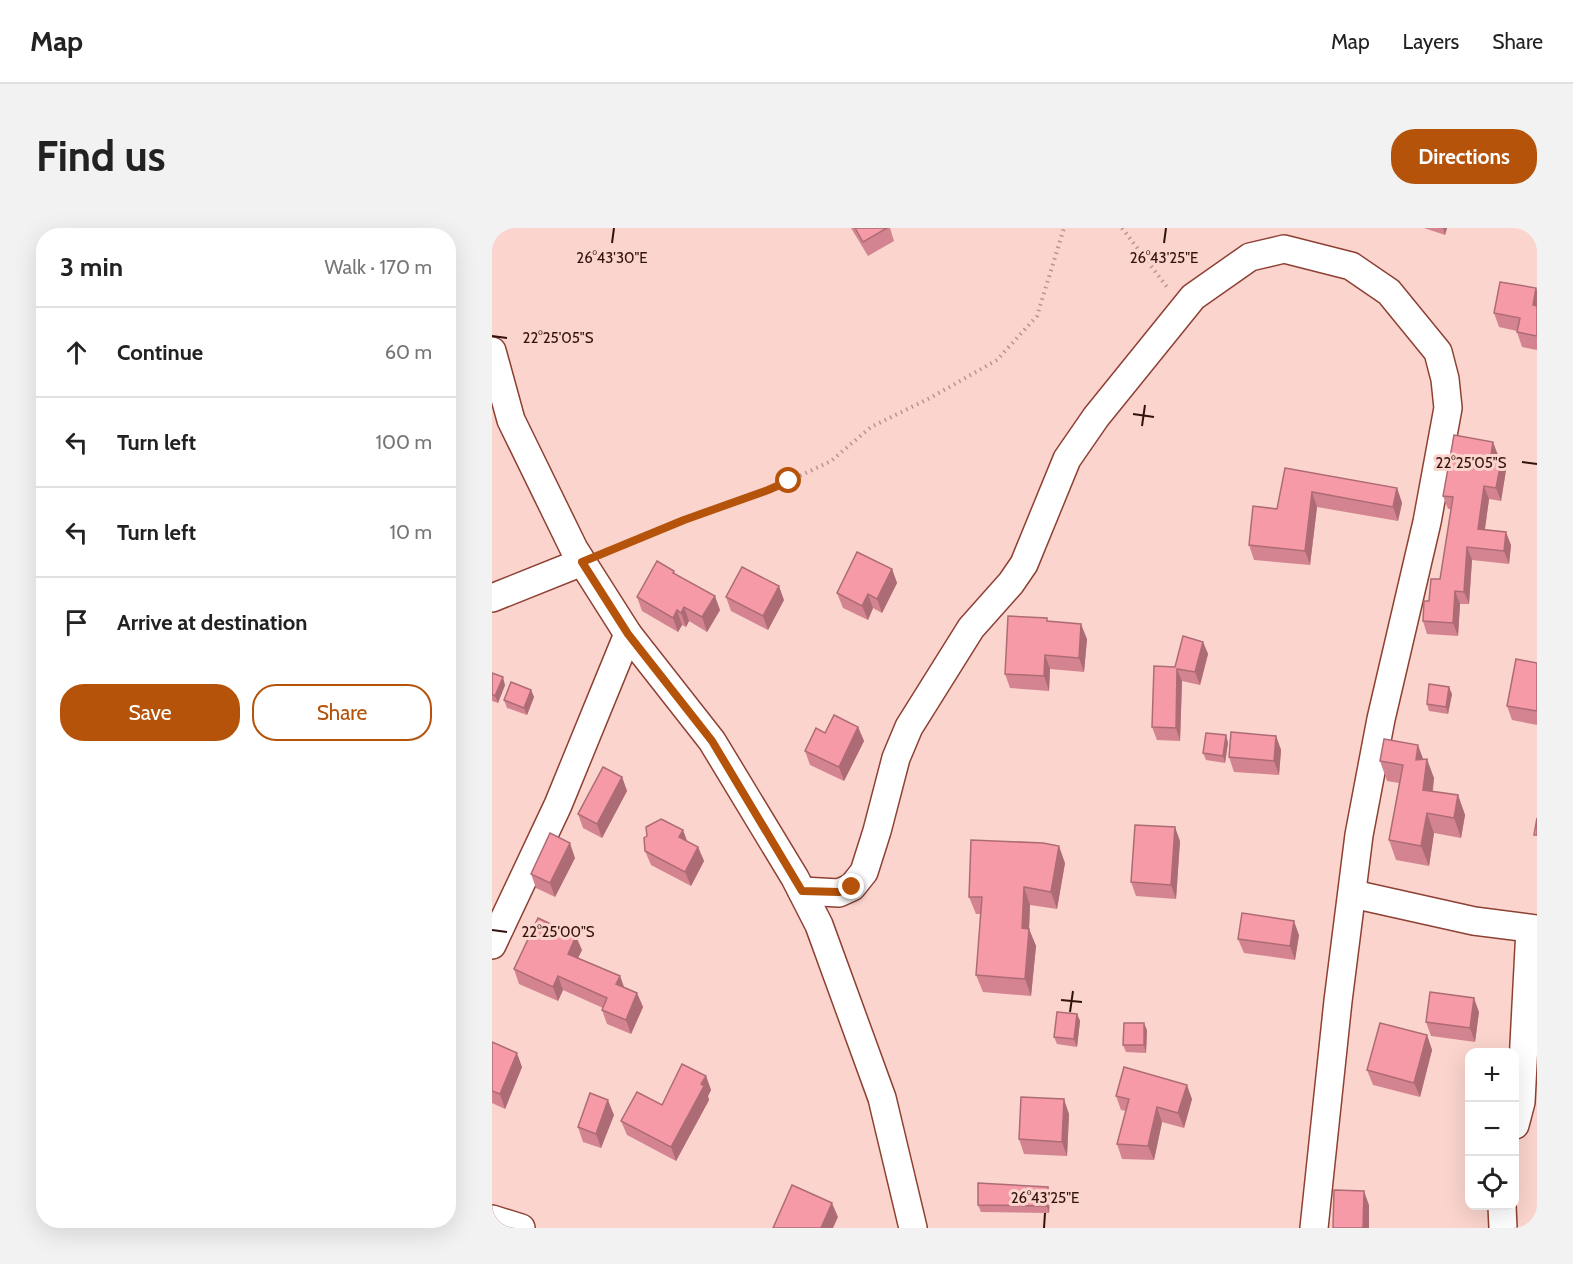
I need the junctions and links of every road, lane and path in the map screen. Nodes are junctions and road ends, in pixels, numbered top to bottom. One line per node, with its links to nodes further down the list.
1 (1064, 228): 5 (path)
2 (1122, 228): 3 (path)
3 (1187, 305): 8 (street); 9 (street)
4 (494, 365): 5 (street)
5 (582, 562): 6 (street); 7 (street)
6 (492, 598)
7 (628, 634): 8 (street); 11 (street)
8 (802, 891): 16 (street)
9 (1353, 894): 10 (street); 17 (street)
10 (1533, 929): 12 (street)
11 (492, 945)
12 (1519, 1110)
13 (1502, 1210): 18 (street)
14 (492, 1220): 15 (street)
15 (521, 1228)
16 (912, 1228)
17 (1314, 1228)
18 (1503, 1228)

